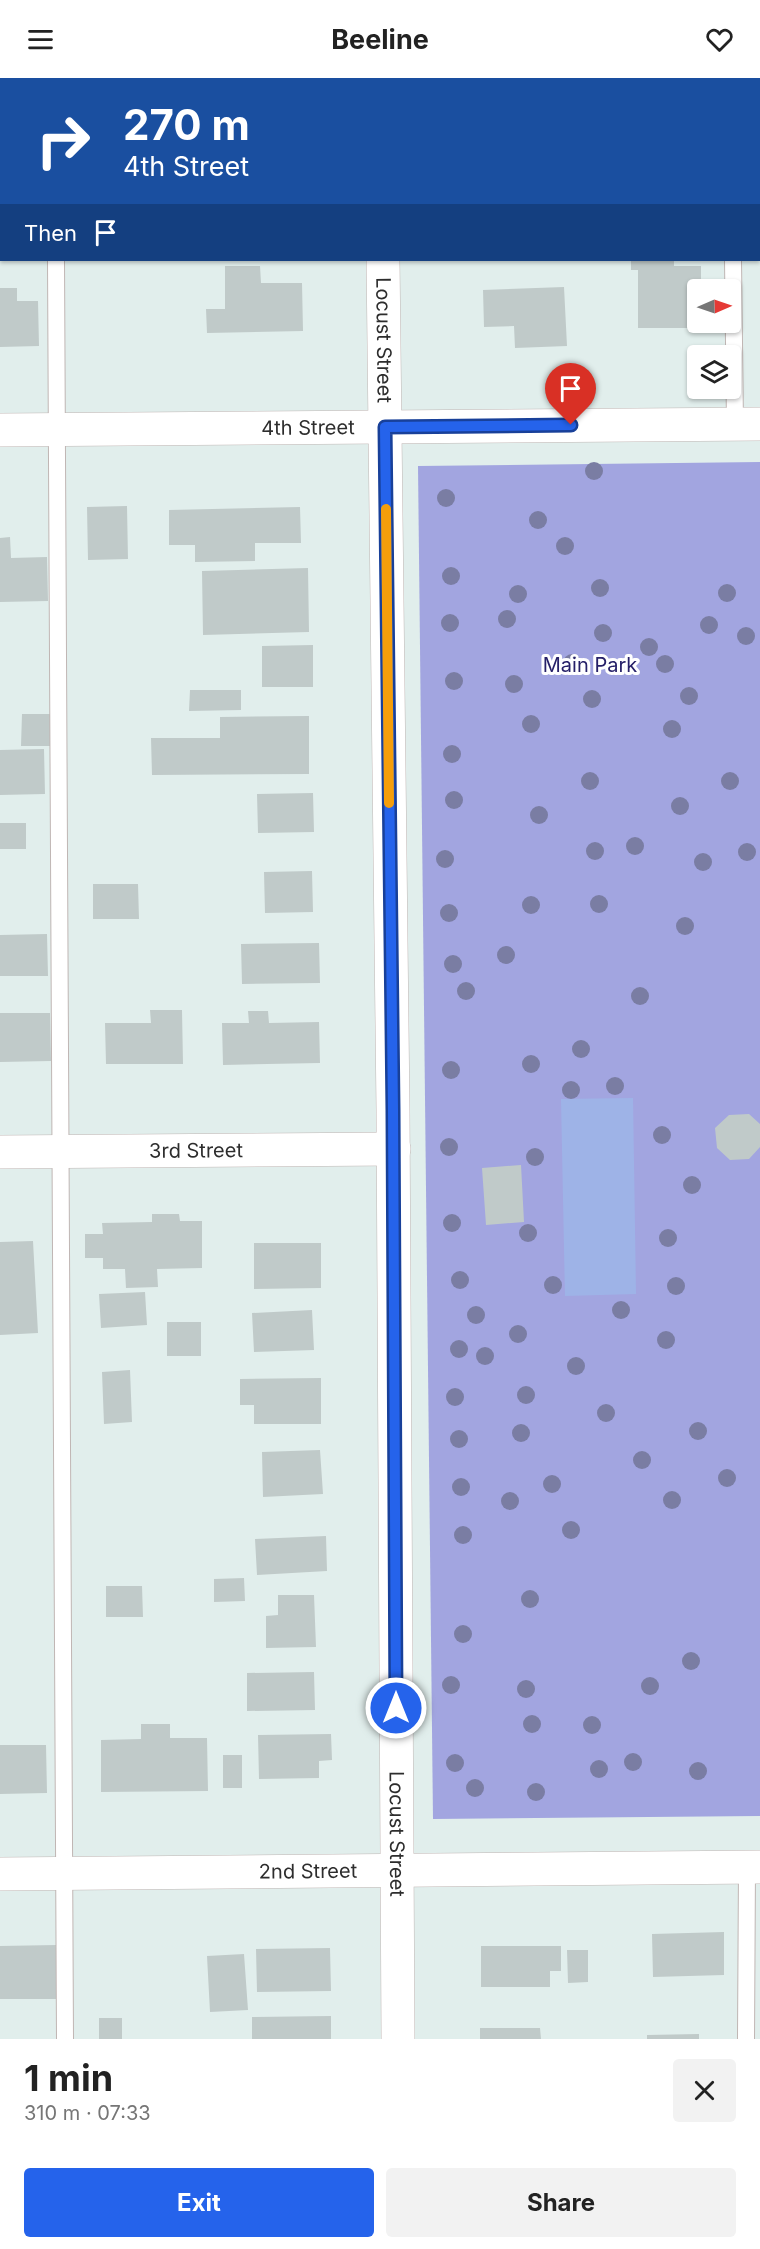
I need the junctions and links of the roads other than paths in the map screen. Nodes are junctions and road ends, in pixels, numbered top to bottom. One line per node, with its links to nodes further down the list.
1 (56, 261): 6 (lane)
2 (383, 261): 5 (street, Locust Street)
3 (733, 261): 4 (lane)
4 (747, 424): 5 (street, 4th Street)
5 (385, 427): 6 (street, 4th Street); 8 (street, Locust Street)
6 (57, 429): 7 (street, 4th Street); 9 (lane)
7 (0, 430)
8 (394, 1149): 9 (street, 3rd Street); 12 (street, Locust Street)
9 (61, 1151): 10 (street, 3rd Street); 13 (lane)
10 (0, 1152)
11 (754, 1867): 12 (street, 2nd Street); 17 (lane)
12 (397, 1870): 13 (street, 2nd Street); 16 (street, Locust Street)
13 (64, 1873): 14 (street, 2nd Street); 15 (lane)
14 (0, 1874)
15 (65, 2039)
16 (398, 2039)
17 (746, 2039)

